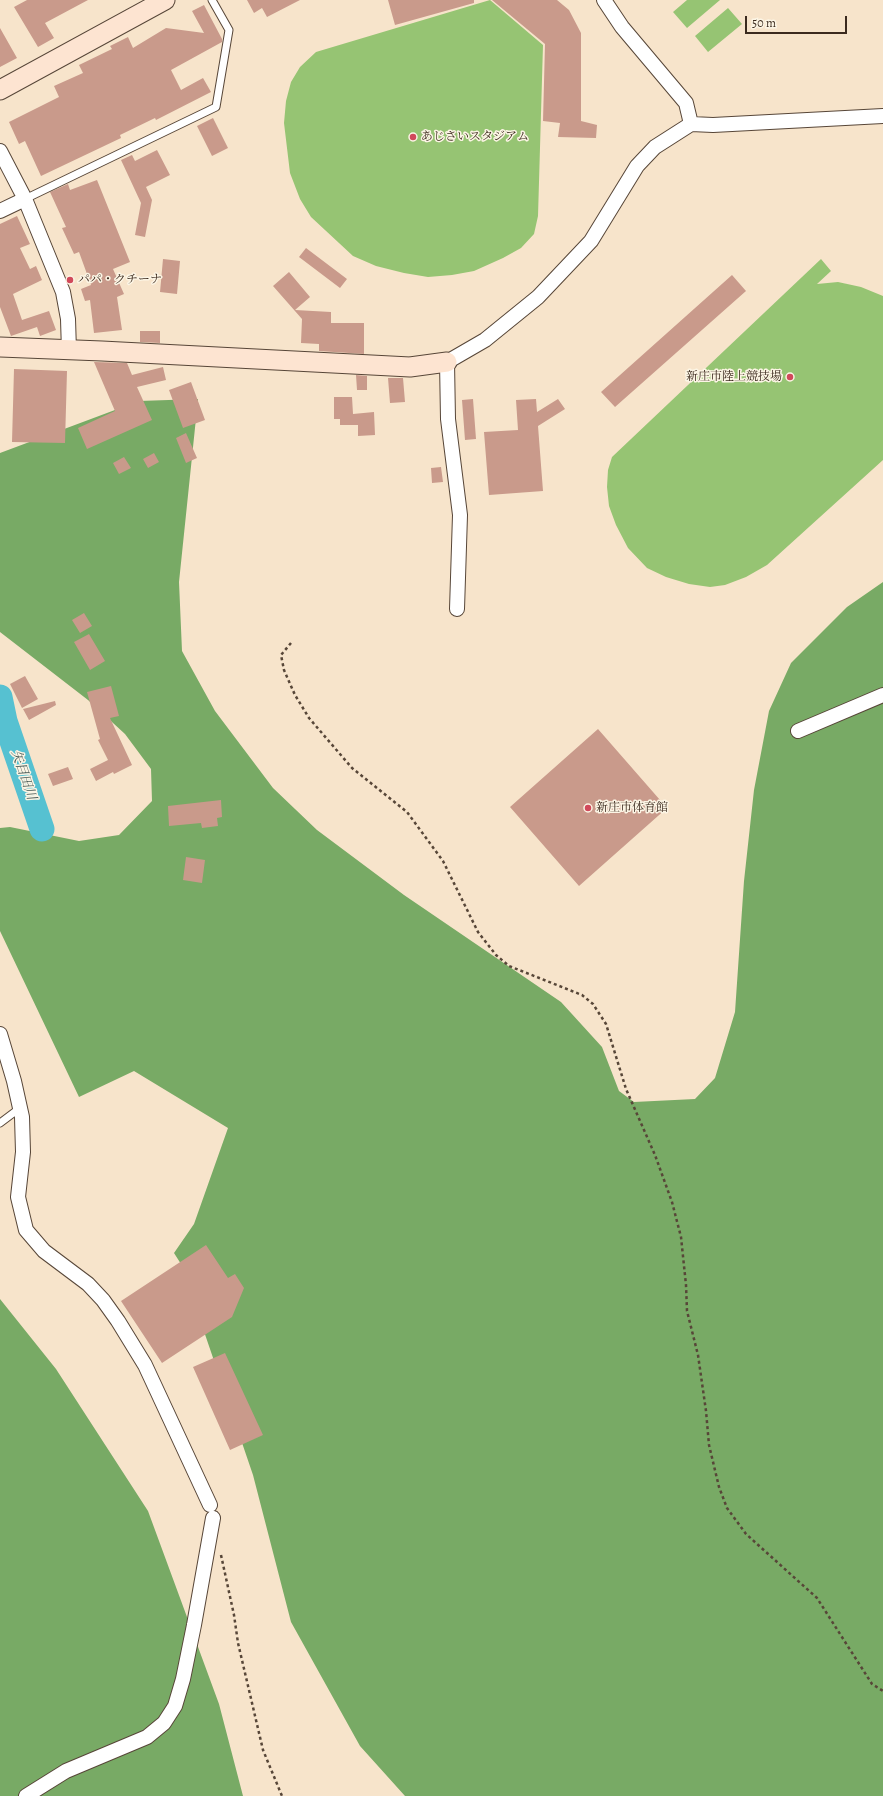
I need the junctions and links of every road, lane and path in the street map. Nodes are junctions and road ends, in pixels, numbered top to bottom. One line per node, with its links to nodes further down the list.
1 (165, 0): 4 (street)
2 (212, 0): 8 (lane)
3 (604, 0): 6 (street)
4 (0, 90)
5 (883, 116): 6 (street)
6 (691, 124): 12 (street)
7 (0, 151): 8 (street)
8 (25, 199): 9 (street); 11 (street)
9 (0, 211)
10 (0, 348): 11 (street)
11 (69, 351): 12 (street)
12 (447, 362): 13 (street)
13 (457, 609)
14 (291, 643): 21 (path)
15 (883, 695): 16 (street)
16 (798, 731)
17 (0, 1034): 18 (street)
18 (20, 1108): 19 (lane); 22 (street)
19 (0, 1123)
20 (220, 1548): 23 (path)
21 (883, 1691)
22 (26, 1796)
23 (282, 1796)

